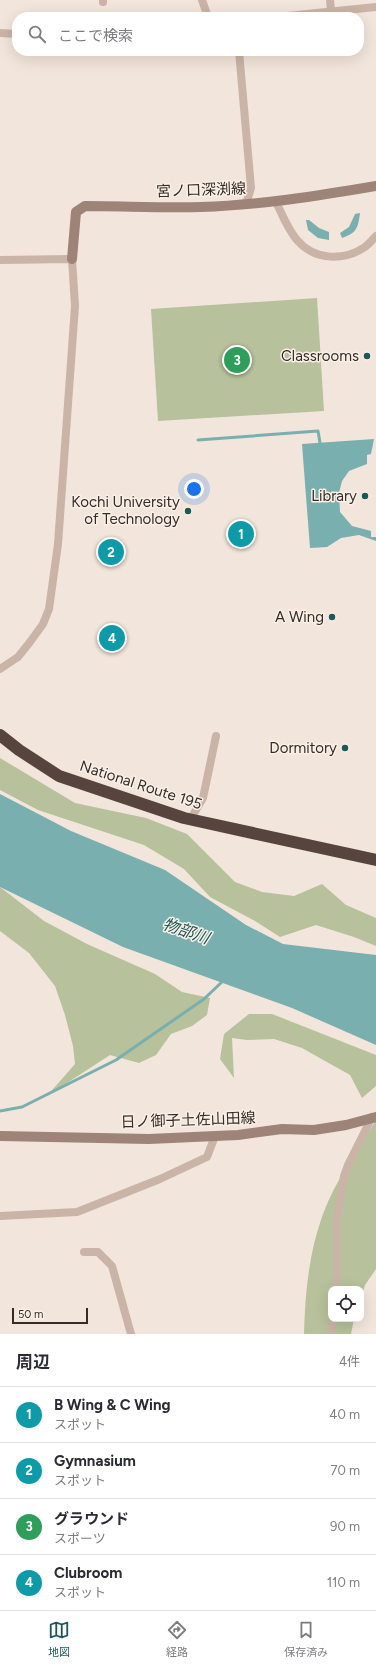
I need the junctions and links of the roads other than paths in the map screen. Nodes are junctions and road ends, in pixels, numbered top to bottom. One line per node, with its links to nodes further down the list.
1 (202, 0): 5 (street)
2 (330, 0): 4 (street)
3 (376, 7): 4 (street)
4 (331, 11): 6 (street)
5 (206, 12)
6 (322, 12)
7 (0, 33): 8 (street)
8 (12, 34)
9 (239, 56): 12 (street)
10 (376, 186): 11 (main road, 宮ノ口深渕線)
11 (276, 202): 12 (main road, 宮ノ口深渕線); 13 (street)
12 (246, 204): 14 (main road, 宮ノ口深渕線)
13 (376, 236)
14 (72, 259): 15 (street); 16 (street)
15 (0, 260)
16 (0, 669)
17 (0, 735): 19 (highway, National Route 195)
18 (216, 736): 19 (street)
19 (190, 820): 20 (highway, National Route 195)
20 (376, 860)
21 (374, 1117): 23 (main road, 日ノ御子土佐山田線); 26 (street)
22 (0, 1136): 23 (main road, 日ノ御子土佐山田線)
23 (215, 1136): 24 (street)
24 (0, 1216)
25 (84, 1252): 28 (street)
26 (337, 1286)
27 (333, 1322): 29 (street)
28 (131, 1334)
29 (331, 1334)

